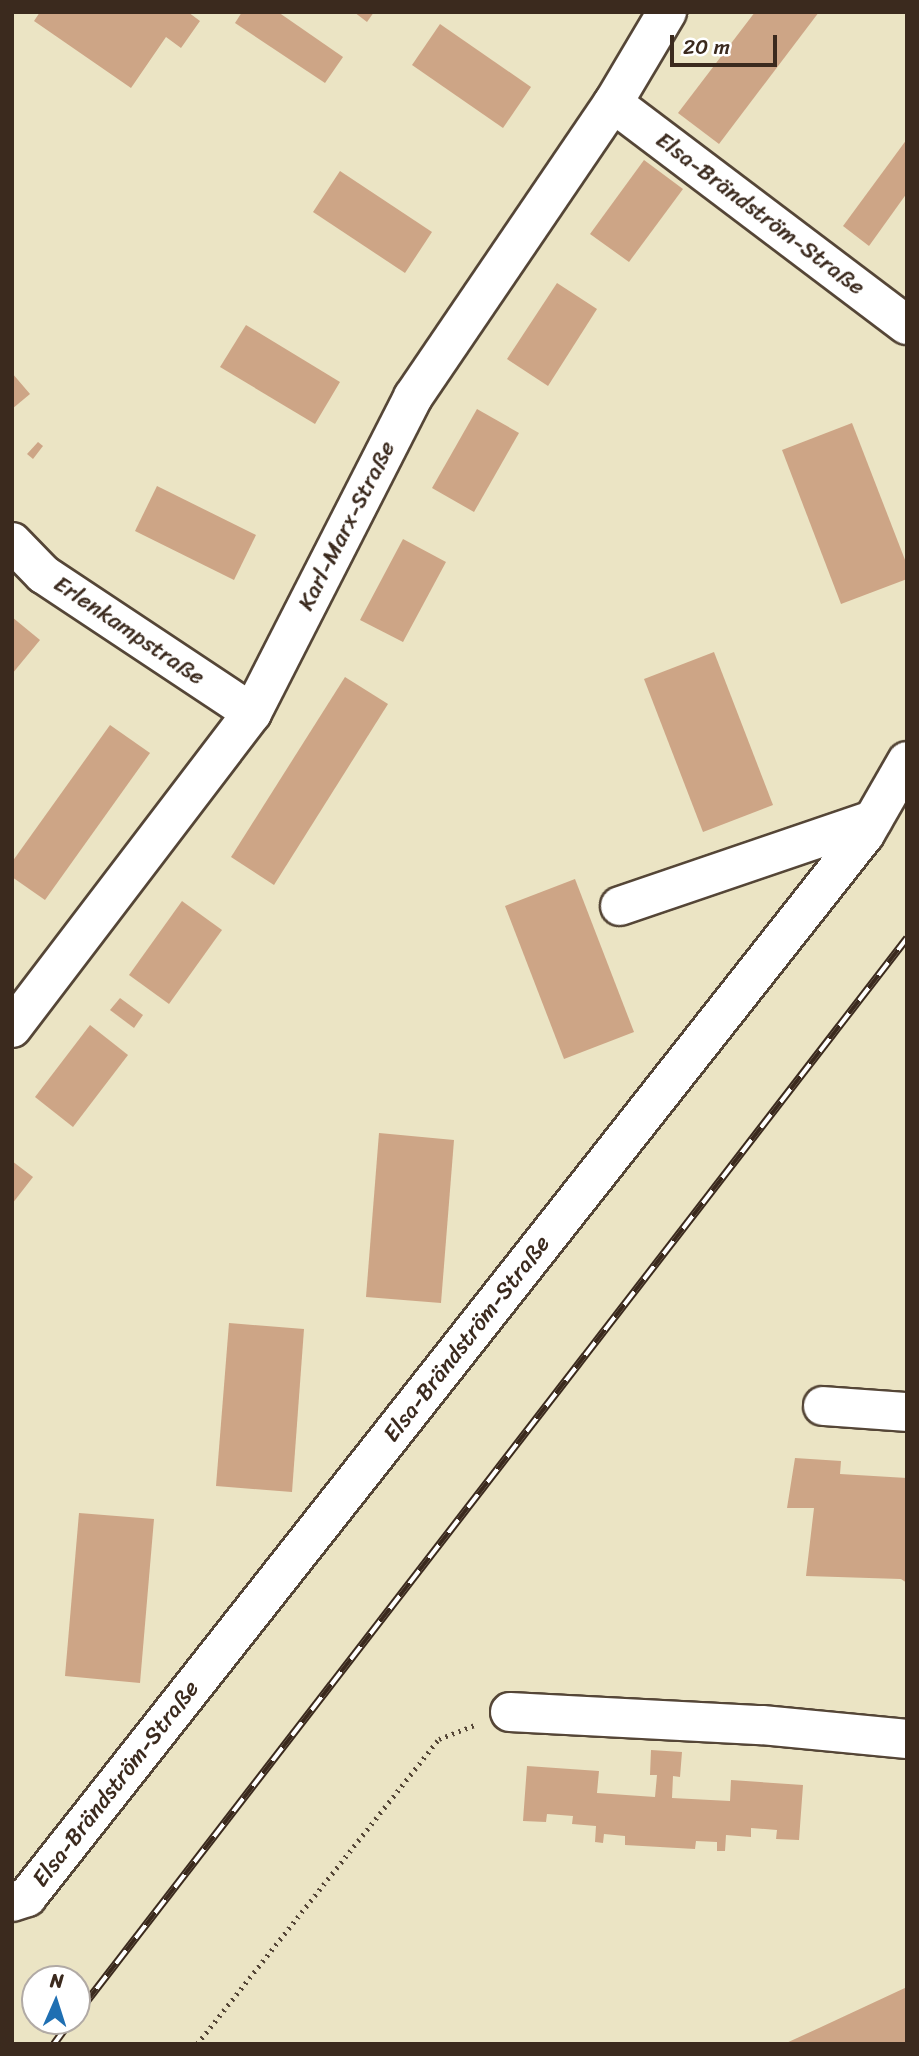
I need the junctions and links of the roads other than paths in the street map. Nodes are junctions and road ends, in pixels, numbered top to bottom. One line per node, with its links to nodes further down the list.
1 (667, 12): 2 (street, Karl-Marx-Straße)
2 (613, 103): 3 (street, Elsa-Brändström-Straße); 5 (street, Karl-Marx-Straße)
3 (907, 325)
4 (12, 542): 5 (street, Erlenkampstraße)
5 (252, 713): 9 (street, Karl-Marx-Straße)
6 (907, 761): 7 (street, Elsa-Brändström-Straße)
7 (873, 820): 8 (street); 14 (street, Elsa-Brändström-Straße)
8 (620, 906)
9 (12, 1028)
10 (823, 1406): 11 (street)
11 (907, 1412)
12 (510, 1712): 13 (street)
13 (907, 1739)
14 (12, 1902)

